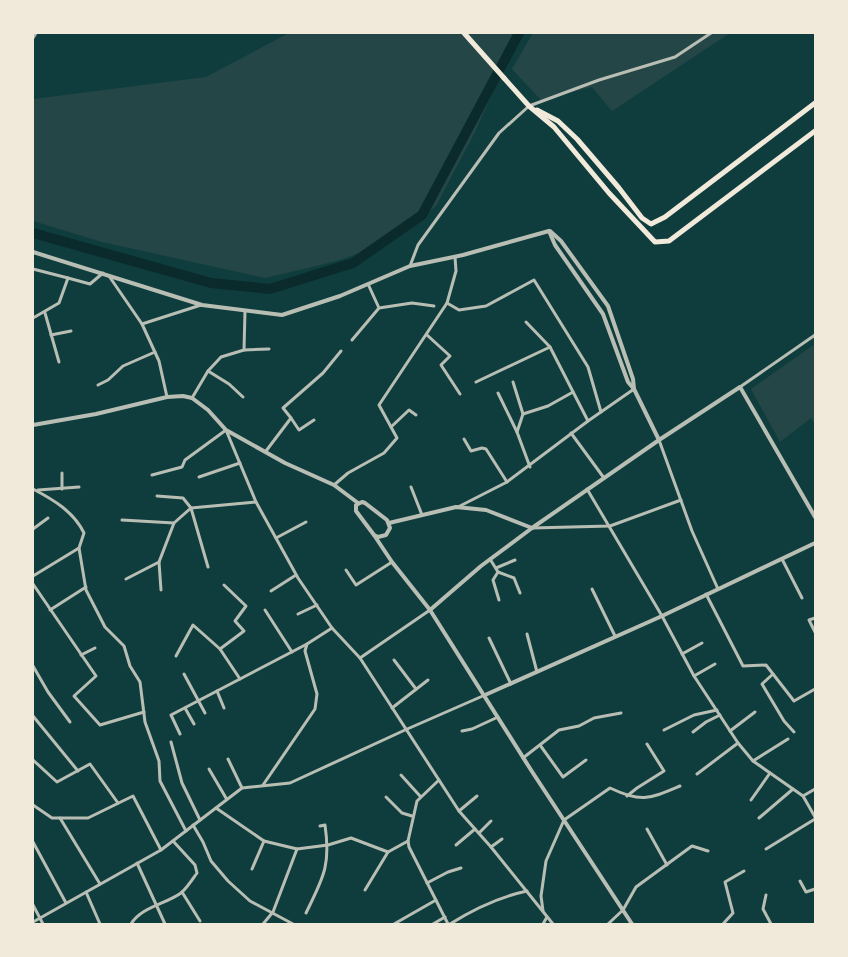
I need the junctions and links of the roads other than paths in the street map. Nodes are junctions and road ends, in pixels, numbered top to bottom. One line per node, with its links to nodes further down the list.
1 (36, 33): 4 (street)
2 (464, 33): 6 (main road)
3 (711, 33): 6 (street)
4 (33, 38)
5 (815, 103): 6 (main road)
6 (529, 106): 7 (main road); 11 (street)
7 (815, 131)
8 (549, 231): 10 (street); 42 (street); 42 (street)
9 (33, 252): 13 (street)
10 (455, 257): 11 (street); 17 (street)
11 (410, 266): 16 (street)
12 (33, 269): 15 (street)
13 (103, 273): 14 (street); 15 (street)
14 (108, 276): 18 (street); 25 (street)
15 (68, 278): 22 (street)
16 (368, 284): 20 (street); 21 (street)
17 (447, 303): 28 (street); 49 (street)
18 (202, 305): 21 (street); 25 (street)
19 (434, 306): 20 (street)
20 (379, 308): 30 (street)
21 (245, 311): 33 (street)
22 (45, 313): 23 (street); 27 (street)
23 (33, 318)
24 (526, 322): 31 (street)
25 (142, 324): 35 (street)
26 (71, 331): 27 (street)
27 (51, 335): 36 (street)
28 (427, 335): 45 (street); 56 (street)
29 (815, 335): 41 (street)
30 (352, 340)
31 (550, 347): 38 (street); 43 (street)
32 (269, 349): 33 (street)
33 (244, 350): 37 (street)
34 (341, 351): 52 (street)
35 (155, 352): 40 (street); 46 (street)
36 (59, 362)
37 (208, 371): 47 (street); 48 (street)
38 (476, 382)
39 (513, 382): 50 (street)
40 (98, 385)
41 (740, 387): 61 (street); 83 (street)
42 (634, 389): 49 (street); 61 (street)
43 (572, 392): 50 (street); 54 (street)
44 (498, 393): 58 (street)
45 (460, 394)
46 (167, 397): 48 (street); 55 (street)
47 (243, 397)
48 (192, 398): 57 (street)
49 (601, 412): 54 (street)
50 (523, 414): 58 (street)
51 (416, 415): 56 (street)
52 (291, 418): 53 (street); 62 (street)
53 (314, 420)
54 (588, 421): 59 (street)
55 (33, 426)
56 (391, 427): 70 (street)
57 (226, 430): 62 (street); 63 (street); 66 (street)
58 (517, 432): 64 (street)
59 (572, 433): 64 (street); 68 (street)
60 (464, 439): 69 (street)
61 (659, 440): 68 (street); 77 (street)
62 (266, 451): 70 (street)
63 (240, 463): 67 (street); 78 (street)
64 (530, 466): 69 (street)
65 (62, 473): 73 (street)
66 (152, 475)
67 (199, 477)
68 (604, 478): 74 (street)
69 (507, 482): 81 (street)
70 (334, 485): 79 (street)
71 (79, 487): 73 (street)
72 (411, 487): 82 (street)
73 (62, 489): 75 (street)
74 (587, 489): 89 (street); 90 (street)
75 (34, 490): 95 (street)
76 (156, 496): 80 (street)
77 (681, 500): 89 (street); 112 (street)
78 (256, 502): 80 (street); 93 (street)
79 (358, 503): 87 (street); 92 (street)
80 (192, 508): 88 (street); 101 (street)
81 (456, 508): 82 (street); 90 (street)
82 (422, 515): 87 (street)
83 (815, 517)
84 (48, 518): 91 (street)
85 (122, 520): 88 (street)
86 (306, 522): 93 (street)
87 (389, 523): 92 (street)
88 (174, 524): 99 (street)
89 (610, 526): 90 (street); 124 (street)
90 (532, 528): 96 (street)
91 (33, 529)
92 (374, 535): 100 (street)
93 (276, 538): 105 (street)
94 (815, 543): 97 (street)
95 (79, 548): 106 (street); 110 (street)
96 (490, 559): 102 (street); 122 (street)
97 (782, 559): 112 (street); 117 (street)
98 (515, 560): 102 (street)
99 (159, 562): 107 (street); 113 (street)
100 (392, 562): 103 (street); 122 (street)
101 (208, 567)
102 (496, 568): 104 (street)
103 (346, 570)
104 (498, 572): 115 (street); 118 (street)
105 (296, 575): 114 (street); 119 (street)
106 (33, 576)
107 (126, 579)
108 (33, 584): 120 (street)
109 (224, 584): 134 (street)
110 (86, 587): 120 (street); 159 (street)
111 (592, 589): 129 (street)
112 (718, 589): 116 (street)
113 (161, 590)
114 (271, 591)
115 (520, 593)
116 (706, 594): 124 (street); 145 (street)
117 (802, 598)
118 (499, 600)
119 (317, 605): 123 (street); 126 (street)
120 (50, 610): 137 (street)
121 (265, 610): 135 (street)
122 (430, 610): 139 (street); 153 (street)
123 (298, 614)
124 (662, 616): 129 (street); 136 (street)
125 (815, 618): 127 (street)
126 (332, 628): 132 (street); 139 (street)
127 (815, 632)
128 (527, 634): 143 (street)
129 (615, 636): 143 (street)
130 (489, 638): 149 (street)
131 (702, 643): 136 (street)
132 (307, 644): 135 (street); 191 (street)
133 (95, 648): 137 (street)
134 (220, 649): 138 (street); 147 (street)
135 (292, 652): 147 (street)
136 (682, 654): 146 (street)
137 (81, 655): 159 (street)
138 (176, 656)
139 (360, 658): 157 (street)
140 (394, 660): 150 (street)
141 (716, 664): 146 (street)
142 (33, 666): 166 (street)
143 (537, 672): 149 (street)
144 (184, 674): 154 (street)
145 (773, 674): 151 (street); 173 (street)
146 (694, 676): 158 (street)
147 (240, 679): 152 (street)
148 (428, 680): 150 (street)
149 (511, 684): 153 (street)
150 (416, 689): 157 (street)
151 (815, 689)
152 (217, 691): 154 (street); 156 (street)
153 (485, 695): 165 (street); 168 (street)
154 (198, 701): 155 (street); 161 (street)
155 (185, 708): 167 (street); 174 (street)
156 (224, 708)
157 (392, 708): 168 (street)
158 (717, 710): 163 (street); 169 (street)
159 (144, 712): 218 (street)
160 (755, 712): 170 (street)
161 (205, 713)
162 (621, 713): 179 (street)
163 (720, 715): 170 (street); 172 (street)
164 (33, 716): 186 (street)
165 (498, 717): 171 (street); 180 (street)
166 (70, 722)
167 (194, 724)
168 (405, 730): 190 (street); 191 (street)
169 (664, 730)
170 (730, 730): 177 (street)
171 (462, 731)
172 (693, 732)
173 (794, 732)
174 (180, 734)
175 (788, 739): 184 (street)
176 (171, 742): 211 (street)
177 (738, 743): 184 (street); 188 (street)
178 (647, 744): 198 (street)
179 (540, 745): 180 (street); 183 (street)
180 (523, 758): 212 (street)
181 (228, 759): 193 (street)
182 (33, 760): 186 (street)
183 (586, 760)
184 (753, 761): 187 (street)
185 (209, 769): 201 (street)
186 (78, 771): 203 (street)
187 (770, 773): 194 (street); 202 (street)
188 (697, 774)
189 (401, 775): 196 (street)
190 (439, 780): 196 (street); 206 (street)
191 (263, 785): 193 (street)
192 (680, 786): 198 (street)
193 (242, 788): 201 (street)
194 (793, 789): 199 (street); 209 (street)
195 (815, 789): 199 (street)
196 (420, 796): 207 (street)
197 (477, 796): 206 (street)
198 (627, 796): 212 (street)
199 (803, 796): 210 (street)
200 (386, 797): 207 (street)
201 (226, 798): 205 (street)
202 (751, 800)
203 (118, 803): 208 (street); 230 (street)
204 (33, 805): 208 (street)
205 (216, 808): 211 (street); 222 (street)
206 (459, 811): 216 (street)
207 (412, 816): 223 (street)
208 (60, 818): 240 (street)
209 (759, 818)
210 (815, 818): 229 (street)
211 (200, 820): 214 (street)
212 (564, 820): 251 (street); 253 (street)
213 (491, 821): 219 (street)
214 (193, 825): 218 (street); 252 (street)
215 (320, 826): 225 (street)
216 (475, 829): 219 (street); 226 (street)
217 (647, 829): 234 (street)
218 (186, 831): 221 (street)
219 (478, 833): 227 (street)
220 (502, 839): 227 (street)
221 (173, 841): 230 (street); 245 (street)
222 (264, 841): 228 (street); 236 (street)
223 (408, 841): 232 (street); 239 (street)
224 (33, 842): 248 (street)
225 (328, 845): 228 (street); 232 (street); 254 (street)
226 (456, 845)
227 (491, 847): 243 (street)
228 (297, 849): 252 (street)
229 (766, 849)
230 (162, 850): 233 (street)
231 (708, 851): 234 (street)
232 (388, 852): 242 (street)
233 (137, 863): 240 (street); 250 (street)
234 (667, 865): 251 (street)
235 (461, 868): 239 (street)
236 (252, 869)
237 (744, 872): 273 (street)
238 (800, 881): 241 (street)
239 (427, 883): 247 (street)
240 (100, 884): 244 (street)
241 (815, 889)
242 (365, 890)
243 (527, 891): 253 (street); 268 (street)
244 (86, 892): 248 (street); 261 (street)
245 (182, 892): 250 (street); 258 (street)
246 (766, 895): 274 (street)
247 (436, 900): 255 (street); 266 (street)
248 (66, 903): 257 (street)
249 (33, 905): 257 (street)
250 (156, 906): 262 (street); 263 (street)
251 (623, 910): 271 (street); 272 (street)
252 (273, 912): 264 (street); 265 (street)
253 (543, 912): 256 (street)
254 (306, 913)
255 (445, 917): 267 (street); 268 (street)
256 (547, 917): 269 (street); 270 (street)
257 (39, 918): 259 (street); 260 (street)
258 (200, 921)
259 (33, 922)
260 (43, 924)
261 (100, 924)
262 (131, 924)
263 (165, 924)
264 (263, 924)
265 (293, 924)
266 (394, 924)
267 (433, 924)
268 (449, 924)
269 (543, 924)
270 (553, 924)
271 (608, 924)
272 (632, 924)
273 (723, 924)
274 (770, 924)

